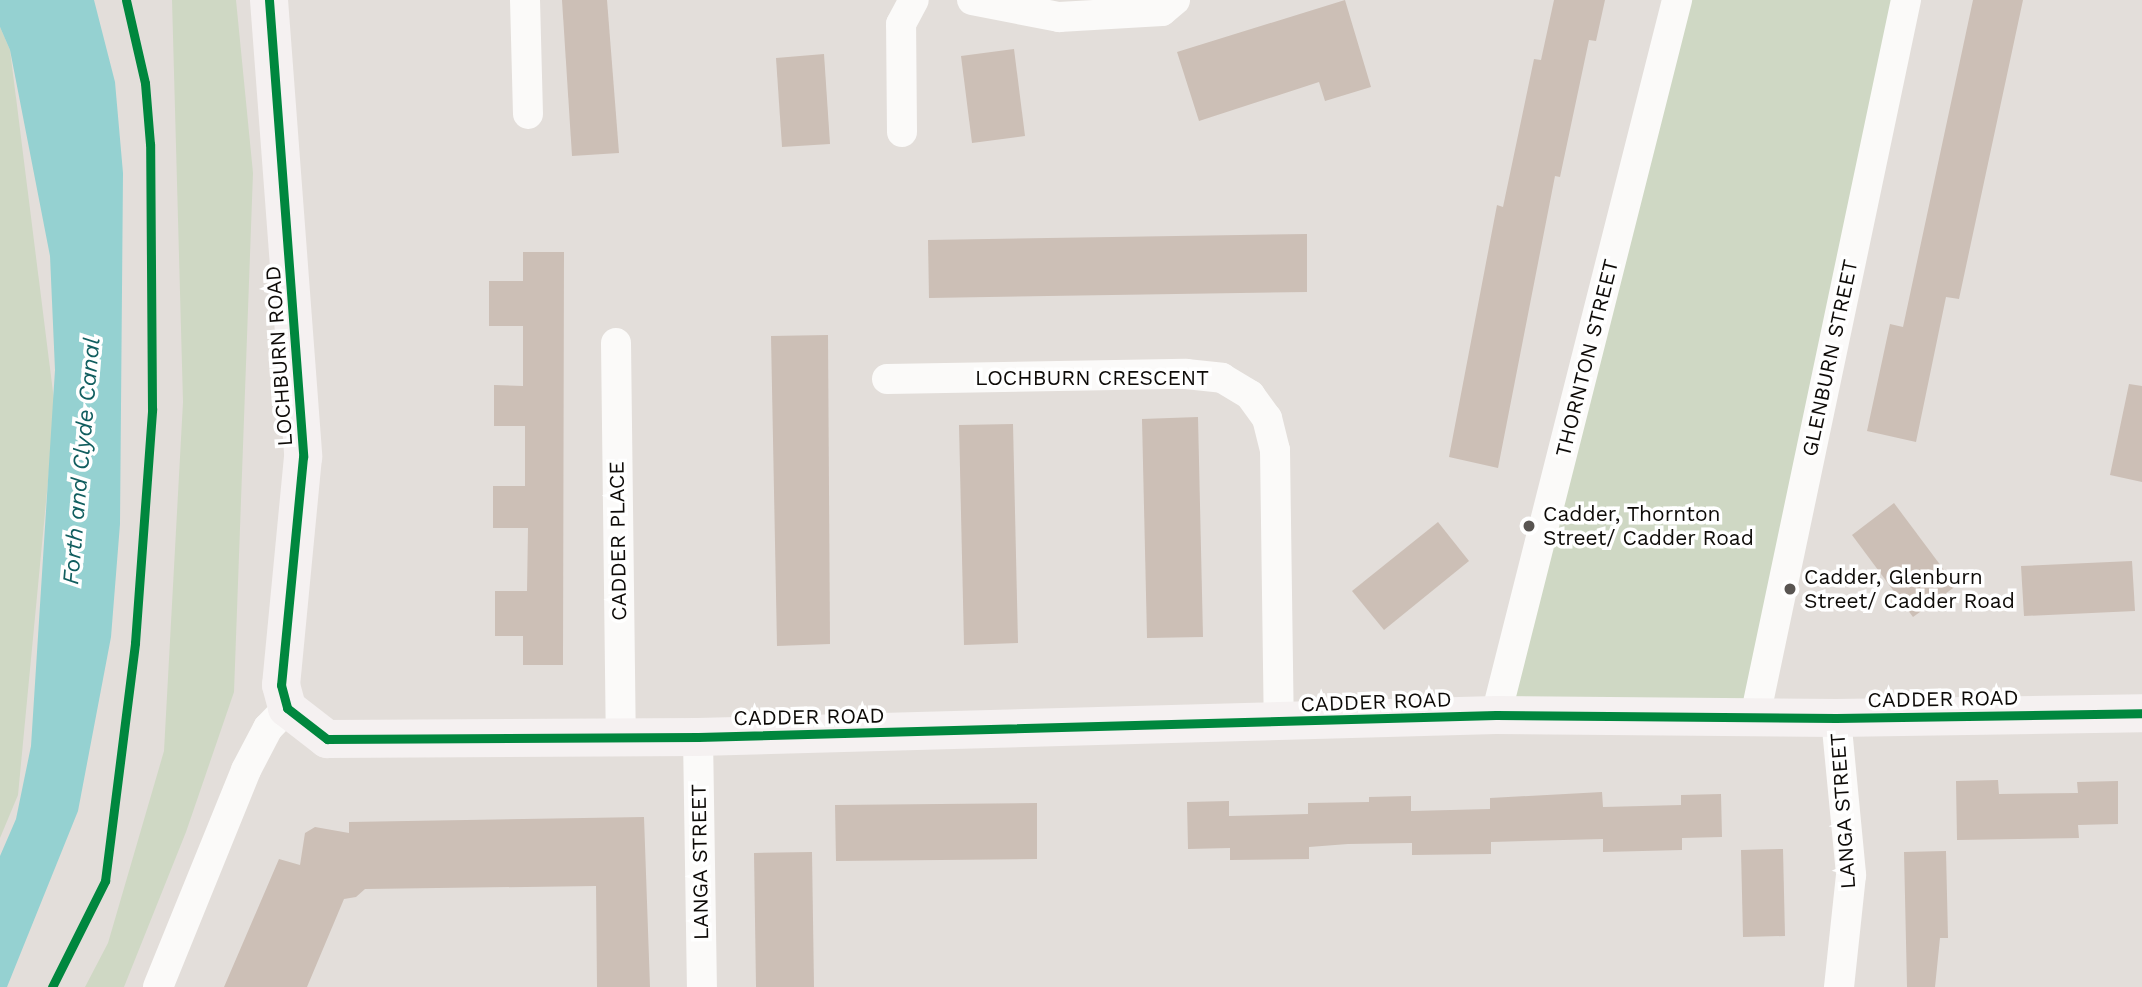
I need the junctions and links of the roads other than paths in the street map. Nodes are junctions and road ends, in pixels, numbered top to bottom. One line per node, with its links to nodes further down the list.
1 (269, 0): 12 (street, LOCHBURN ROAD)
2 (525, 0): 8 (street)
3 (914, 0): 9 (street)
4 (972, 0): 5 (street)
5 (1175, 0)
6 (1678, 0): 14 (street, THORNTON STREET)
7 (1906, 0): 15 (street, GLENBURN STREET)
8 (528, 114)
9 (902, 132)
10 (615, 343): 19 (street, CADDER PLACE)
11 (887, 379): 17 (street, LOCHBURN CRESCENT)
12 (287, 708): 19 (street, CADDER ROAD); 20 (street)
13 (2142, 713): 16 (street, CADDER ROAD)
14 (1496, 715): 15 (street, CADDER ROAD); 17 (street, CADDER ROAD)
15 (1755, 717): 16 (street, CADDER ROAD)
16 (1836, 718): 22 (street, LANGA STREET)
17 (1279, 724): 18 (street, CADDER ROAD)
18 (698, 737): 19 (street, CADDER ROAD); 21 (street, LANGA STREET)
19 (621, 738)
20 (159, 987)
21 (702, 987)
22 (1839, 987)

